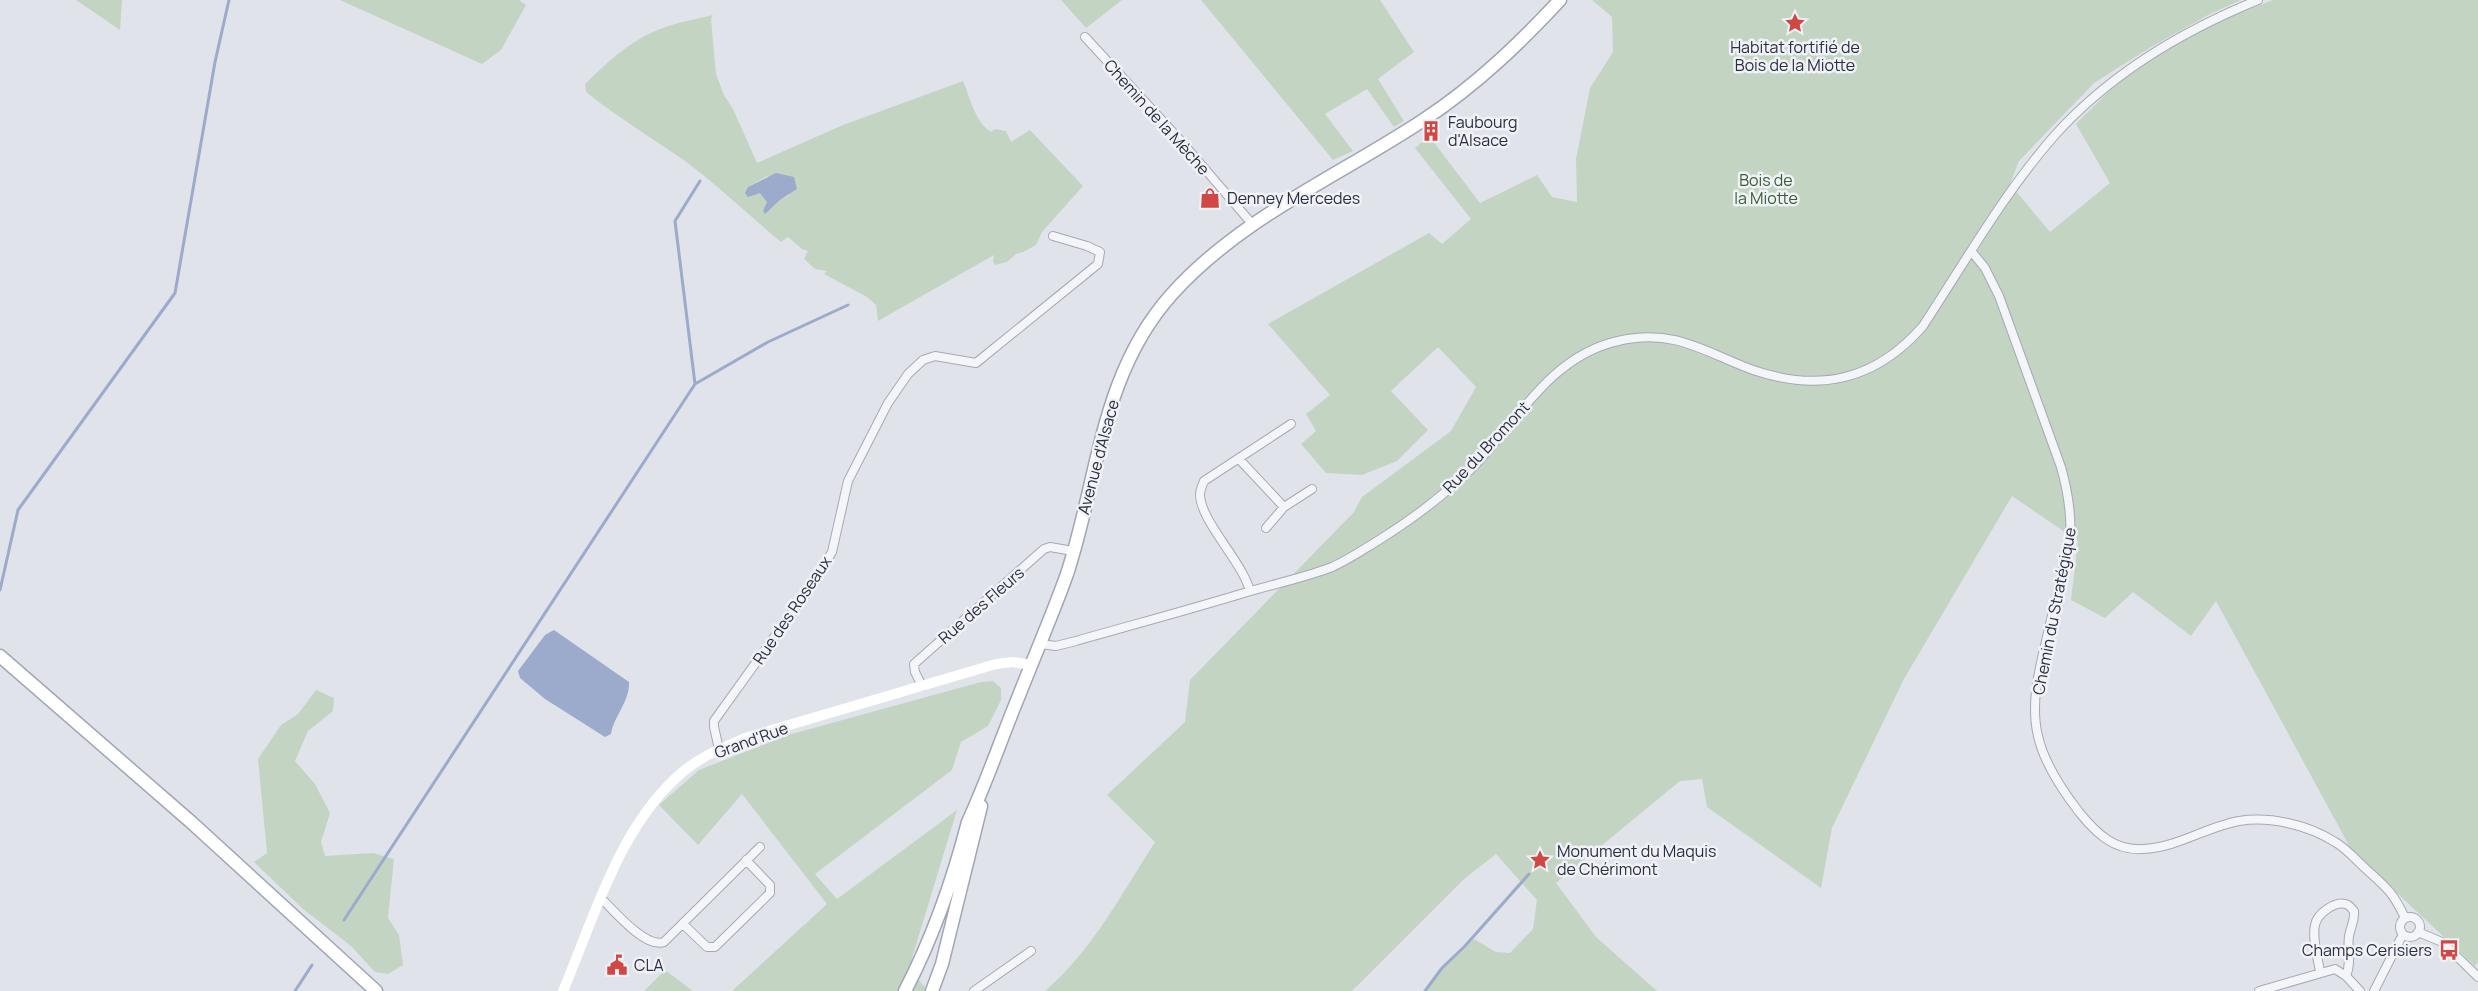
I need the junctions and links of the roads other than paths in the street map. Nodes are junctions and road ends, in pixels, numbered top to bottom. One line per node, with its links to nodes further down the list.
1 (1560, 0): 4 (main road, Avenue d'Alsace)
2 (2258, 0): 6 (street, Rue du Bromont)
3 (1085, 37): 4 (street, Chemin de la Mèche)
4 (1253, 225): 12 (main road, Avenue d'Alsace)
5 (1053, 236): 18 (street, Rue des Roseaux)
6 (1972, 252): 13 (street, Rue du Bromont); 23 (street, Chemin du Stratégique)
7 (1291, 424): 8 (street)
8 (1239, 459): 10 (street); 13 (street)
9 (1312, 489): 10 (street)
10 (1284, 507): 11 (street)
11 (1266, 528)
12 (1073, 551): 14 (main road, Avenue d'Alsace); 17 (street, Rue des Fleurs)
13 (1250, 591): 14 (street, Rue du Bromont)
14 (1041, 644): 16 (main road, Avenue d'Alsace)
15 (0, 656): 31 (main road)
16 (1032, 665): 17 (street, Grand'Rue); 19 (main road, Avenue d'Alsace)
17 (922, 686): 18 (street, Grand'Rue)
18 (719, 749): 22 (street, Grand'Rue)
19 (985, 785): 33 (main road, Avenue d'Alsace); 34 (main road, Avenue d'Alsace)
20 (760, 848): 21 (street)
21 (746, 860): 24 (street); 24 (street)
22 (602, 898): 24 (street); 32 (street, Grand'Rue)
23 (2405, 918): 25 (street); 26 (street)
24 (682, 924)
25 (2418, 932): 26 (street); 30 (street)
26 (2403, 934): 38 (street)
27 (1030, 951): 35 (street)
28 (2320, 972): 29 (street); 29 (street); 36 (street)
29 (2346, 976): 37 (street)
30 (2478, 977)
31 (376, 991)
32 (563, 991)
33 (905, 991)
34 (932, 991)
35 (974, 991)
36 (2259, 991)
37 (2360, 991)
38 (2374, 991)

